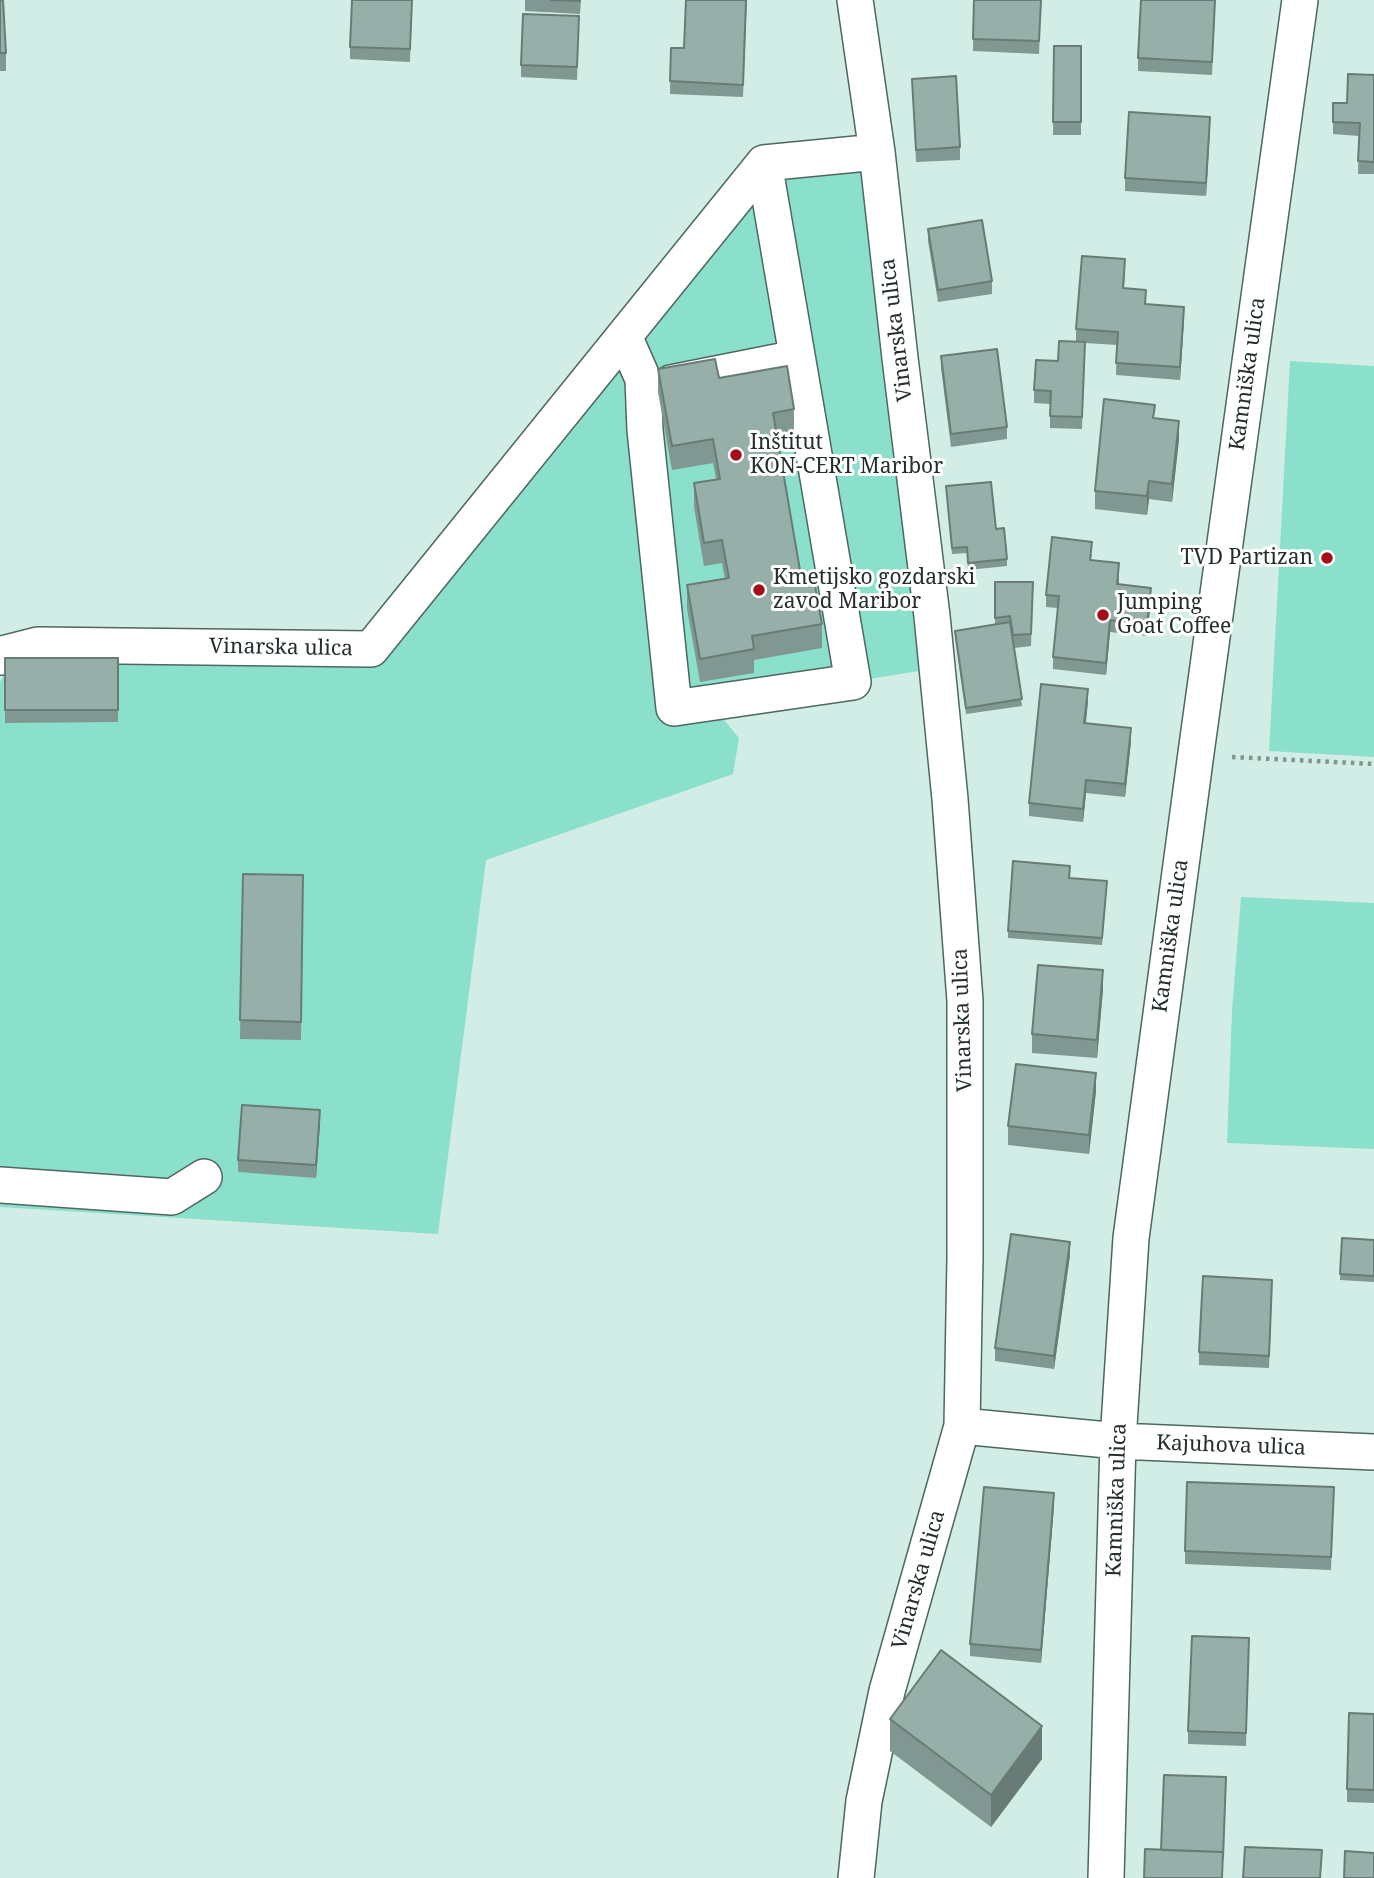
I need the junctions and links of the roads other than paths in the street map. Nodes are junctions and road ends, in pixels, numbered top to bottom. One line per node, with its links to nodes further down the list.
1 (855, 0): 3 (street, Vinarska ulica)
2 (1300, 0): 12 (street, Kamniška ulica)
3 (877, 152): 4 (street); 11 (street, Vinarska ulica)
4 (764, 163): 5 (street, Vinarska ulica); 6 (street)
5 (624, 336): 7 (street); 8 (street, Vinarska ulica)
6 (797, 358): 7 (street); 7 (street)
7 (643, 389)
8 (0, 657)
9 (204, 1177): 10 (street)
10 (0, 1185)
11 (962, 1426): 12 (street, Kajuhova ulica); 14 (street, Vinarska ulica)
12 (1118, 1441): 13 (street, Kajuhova ulica); 15 (street, Kamniška ulica)
13 (1374, 1451)
14 (856, 1878)
15 (1106, 1878)

